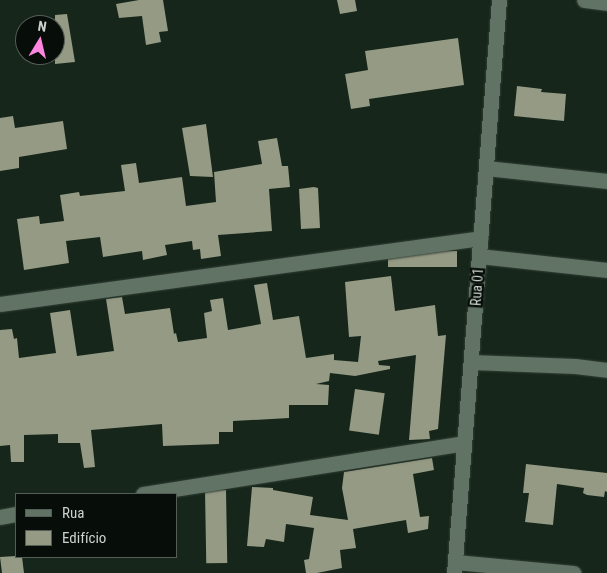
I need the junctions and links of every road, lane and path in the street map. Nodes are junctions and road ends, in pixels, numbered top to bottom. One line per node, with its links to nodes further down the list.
1 (499, 0): 4 (street, Rua 01)
2 (584, 0): 3 (street)
3 (607, 3)
4 (486, 168): 5 (street); 6 (street, Rua 01)
5 (607, 181)
6 (480, 238): 7 (street, Rua 01); 9 (street)
7 (479, 256): 8 (street); 10 (street, Rua 01)
8 (607, 270)
9 (0, 304)
10 (471, 362): 11 (street); 12 (street, Rua 01)
11 (607, 370)
12 (464, 443): 13 (street); 16 (street, Rua 01)
13 (149, 493)
14 (15, 514): 15 (street)
15 (0, 517)
16 (454, 567): 17 (street)
17 (572, 573)

